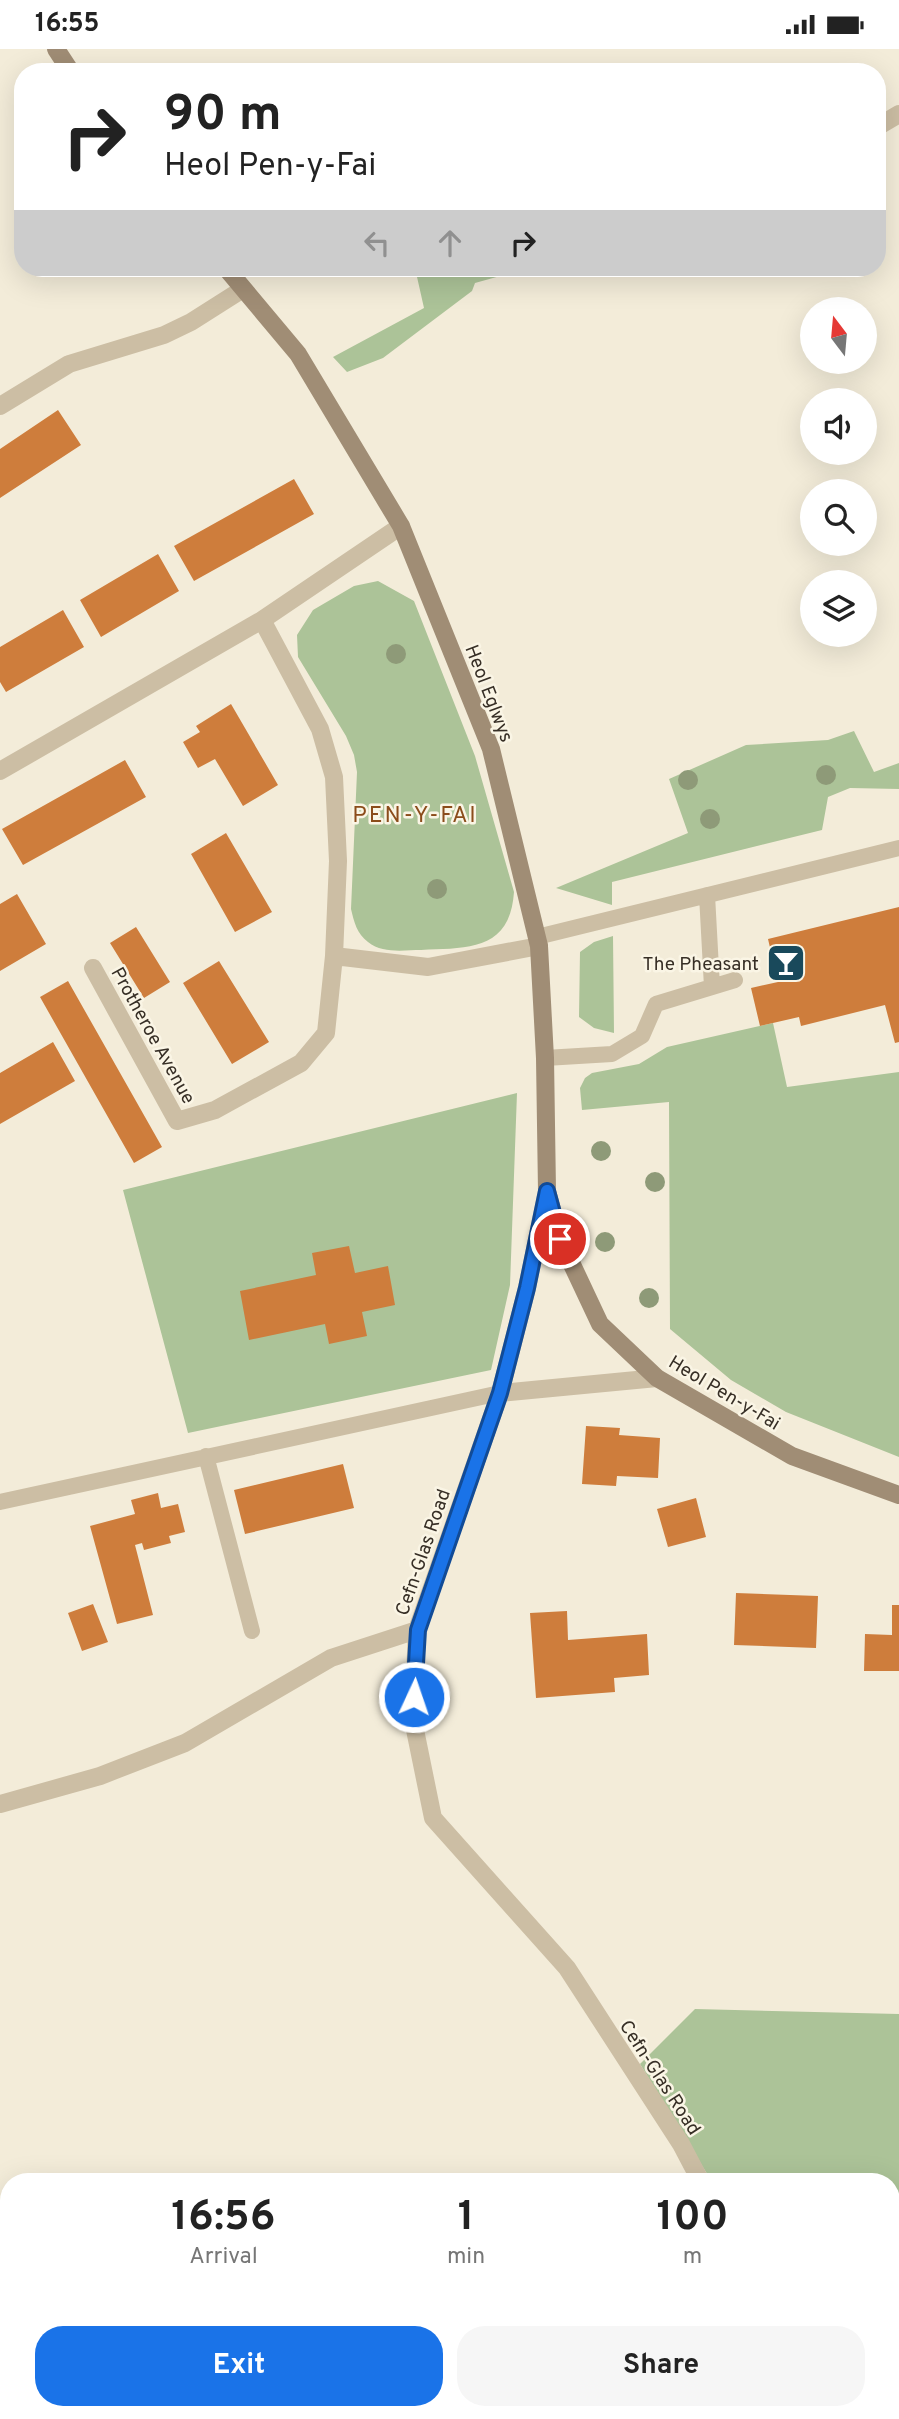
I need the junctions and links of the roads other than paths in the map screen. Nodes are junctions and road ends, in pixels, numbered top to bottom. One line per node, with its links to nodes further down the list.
1 (233, 277): 2 (street, Heol Eglwys)
2 (243, 289): 3 (street); 4 (street, Heol Eglwys)
3 (0, 405)
4 (401, 526): 5 (street); 9 (street, Heol Eglwys)
5 (262, 620): 6 (street); 10 (street, Protheroe Avenue)
6 (0, 771)
7 (899, 848): 8 (lane)
8 (707, 895): 9 (lane); 13 (lane)
9 (538, 941): 10 (street); 14 (street, Heol Eglwys)
10 (334, 956): 11 (street, Protheroe Avenue)
11 (93, 968)
12 (735, 980): 13 (lane)
13 (712, 987): 14 (lane)
14 (545, 1058): 15 (street, Heol Eglwys)
15 (547, 1191): 16 (street, Heol Pen-y-Fai); 17 (street, Cefn-Glas Road)
16 (657, 1378): 17 (street); 19 (street, Heol Pen-y-Fai)
17 (500, 1393): 18 (lane); 21 (street, Cefn-Glas Road)
18 (206, 1457): 20 (lane); 22 (lane)
19 (899, 1495)
20 (0, 1502)
21 (418, 1630): 23 (street); 24 (street, Cefn-Glas Road)
22 (252, 1631)
23 (0, 1804)
24 (696, 2173)

